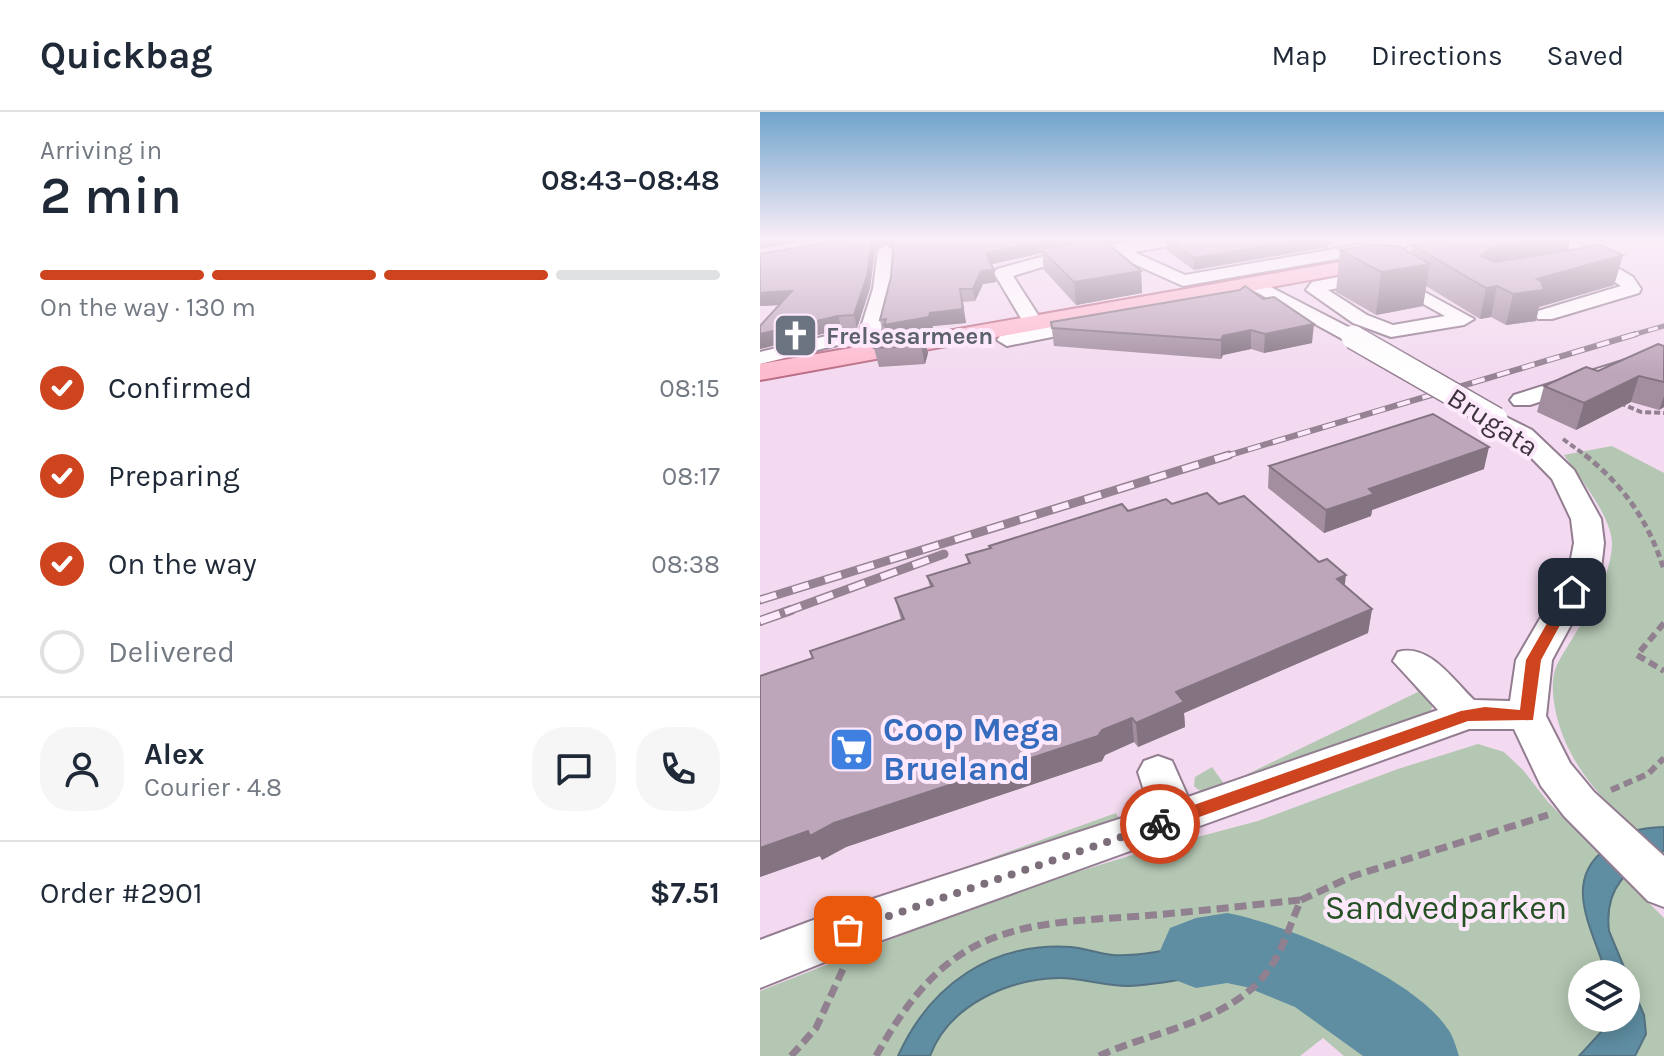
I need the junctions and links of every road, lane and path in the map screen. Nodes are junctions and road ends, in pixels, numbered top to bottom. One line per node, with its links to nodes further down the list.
1 (883, 283): 14 (street)
2 (1009, 283): 9 (street)
3 (1036, 283): 9 (street)
4 (1254, 283): 12 (main road)
5 (1262, 283): 19 (street, Brugata, bridge)
6 (1326, 283): 7 (street)
7 (1404, 283)
8 (1628, 283): 11 (street)
9 (1013, 290): 12 (street)
10 (1232, 301): 12 (street)
11 (1545, 315)
12 (1051, 322): 13 (street); 14 (main road)
13 (1007, 340)
14 (868, 343): 16 (street); 17 (main road)
15 (1664, 354): 19 (street)
16 (760, 358)
17 (760, 372)
18 (1611, 400): 20 (path)
19 (1509, 409): 27 (street, Brugata)
20 (1664, 413)
21 (1561, 437): 22 (path)
22 (1664, 570)
23 (1664, 623): 25 (path)
24 (1411, 661): 26 (street)
25 (1664, 671)
26 (1466, 715): 27 (street); 31 (street)
27 (1527, 716): 30 (street)
28 (1664, 758): 30 (path)
29 (1158, 772): 31 (street)
30 (1587, 809): 32 (street); 33 (path)
31 (1175, 819): 35 (street)
32 (1662, 884)
33 (1301, 900): 37 (path); 38 (path)
34 (847, 962): 36 (path)
35 (760, 964)
36 (791, 1056)
37 (876, 1056)
38 (1099, 1056)

